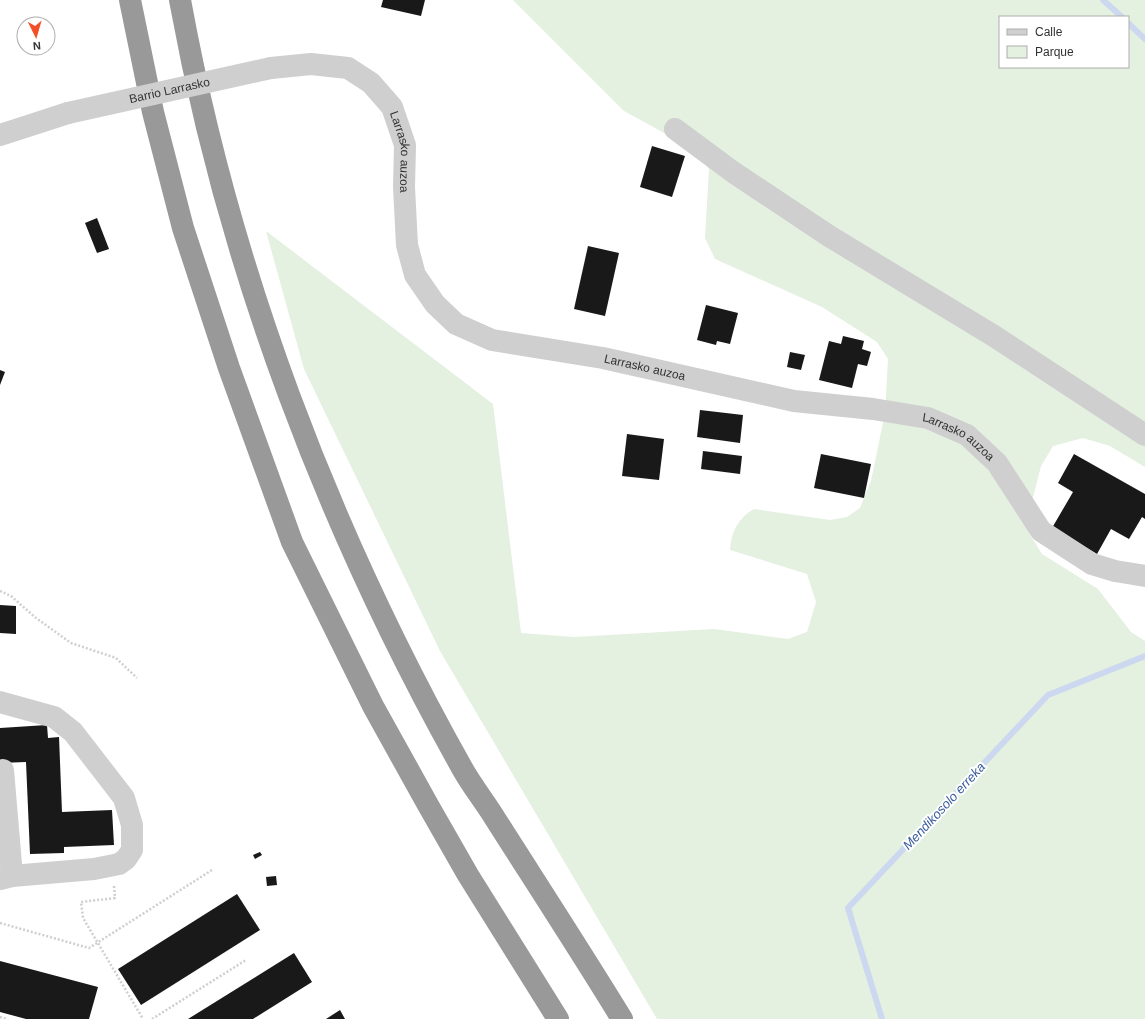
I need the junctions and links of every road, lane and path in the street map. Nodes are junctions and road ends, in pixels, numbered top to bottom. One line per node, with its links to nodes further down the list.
1 (130, 0): 22 (highway)
2 (180, 0): 23 (highway)
3 (271, 68): 5 (street, Barrio Larrasko, bridge); 7 (street, Larrasko auzoa)
4 (675, 129): 6 (street)
5 (0, 135)
6 (1145, 435)
7 (1145, 576)
8 (0, 591): 9 (path)
9 (137, 678)
10 (0, 702): 13 (street)
11 (2, 770): 13 (street)
12 (212, 870): 16 (path)
13 (6, 878)
14 (114, 884): 16 (path)
15 (0, 923): 16 (path)
16 (97, 943): 20 (path)
17 (246, 960): 21 (path)
18 (0, 1017): 19 (path)
19 (6, 1019)
20 (143, 1019)
21 (153, 1019)
22 (558, 1019)
23 (622, 1019)

